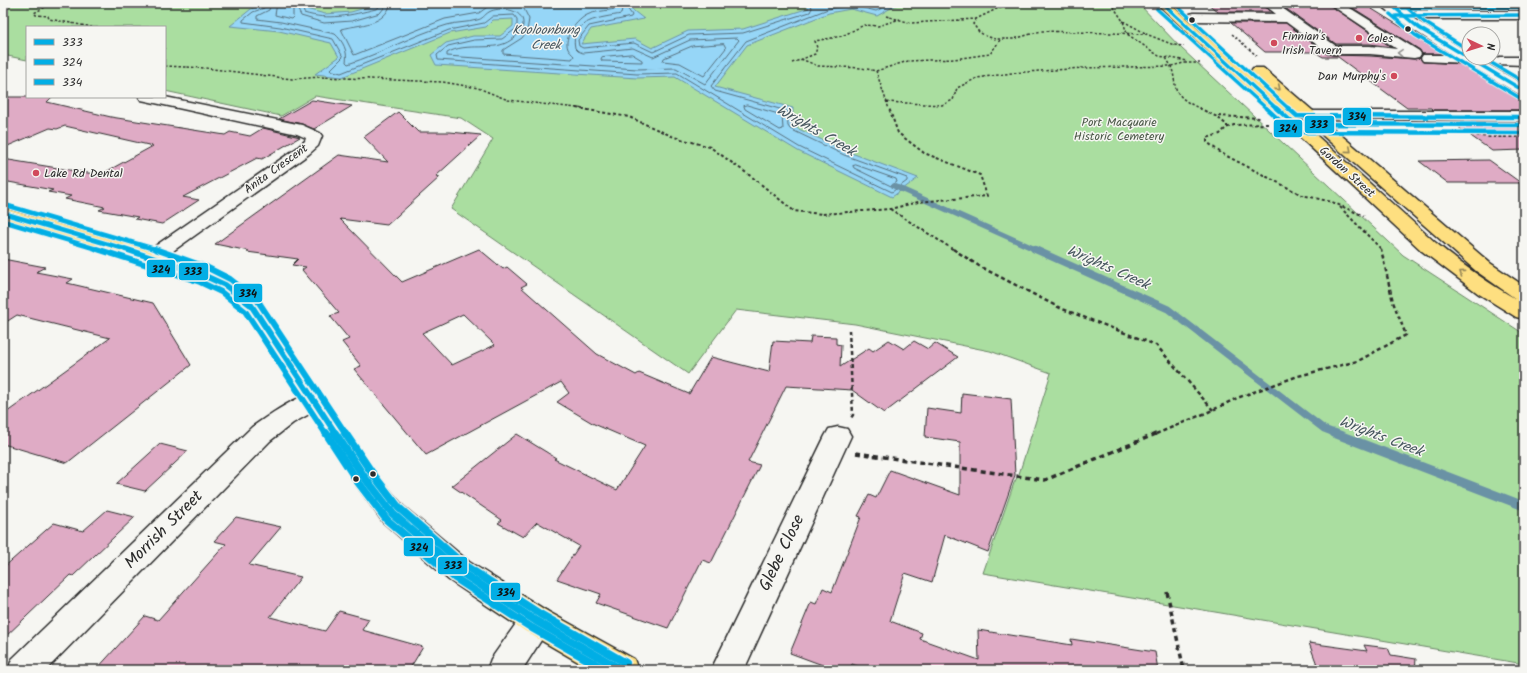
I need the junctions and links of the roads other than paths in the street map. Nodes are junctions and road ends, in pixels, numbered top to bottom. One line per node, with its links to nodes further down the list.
1 (1162, 3): 24 (main road, Gordon Street)
2 (1179, 3): 8 (main road, Gordon Street)
3 (1268, 3): 9 (street)
4 (1334, 3): 9 (street, one-way to 9)
5 (1524, 7): 6 (street)
6 (1405, 9): 7 (street); 12 (street); 13 (street)
7 (1524, 14)
8 (1194, 17): 9 (street); 10 (main road, Gordon Street)
9 (1289, 18)
10 (1206, 27): 11 (street); 24 (main road, Gordon Street, one-way to 24)
11 (1258, 28)
12 (1461, 39)
13 (1461, 54)
14 (1428, 58): 15 (street)
15 (1461, 59)
16 (1501, 59): 17 (street)
17 (1524, 61)
18 (1501, 62): 20 (street)
19 (1481, 66): 21 (street)
20 (1524, 75)
21 (1524, 91)
22 (151, 98): 27 (street, Anita Crescent)
23 (1524, 116): 24 (street)
24 (1302, 119): 25 (street); 28 (main road, Gordon Street, one-way to 28); 29 (main road, Gordon Street, one-way to 24)
25 (1524, 125)
26 (3, 213): 27 (main road)
27 (152, 257): 30 (main road)
28 (1524, 295)
29 (1524, 312)
30 (313, 401): 32 (main road); 33 (street, Morrish Street)
31 (845, 426): 36 (street, Glebe Close)
32 (536, 621): 34 (street); 35 (main road)
33 (24, 670)
34 (503, 670)
35 (622, 670)
36 (727, 670)

